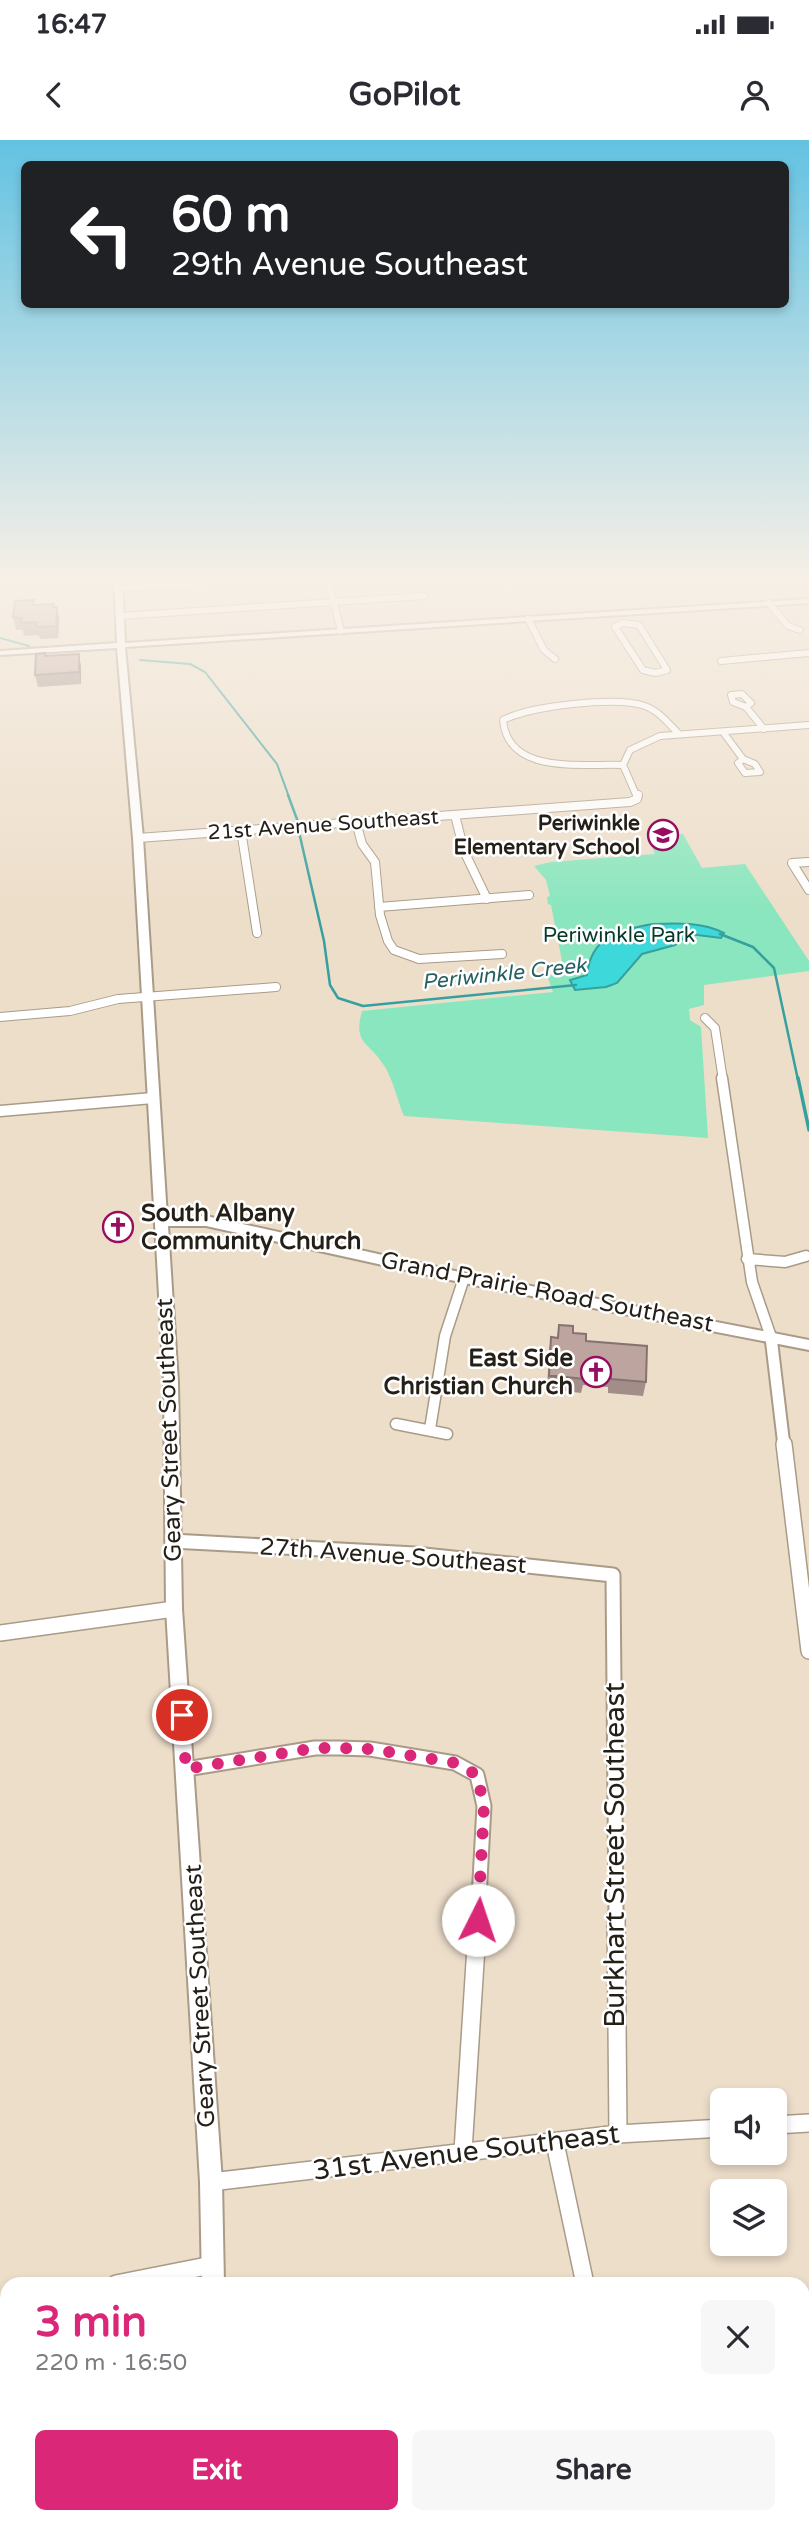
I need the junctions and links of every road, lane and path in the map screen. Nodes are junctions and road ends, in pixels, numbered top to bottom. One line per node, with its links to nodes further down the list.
1 (125, 687): 12 (main road, Geary Street Southeast)
2 (746, 707): 4 (street)
3 (809, 725): 4 (street)
4 (764, 729): 5 (street)
5 (723, 732): 6 (street); 7 (street)
6 (679, 734): 8 (street); 8 (street)
7 (743, 759)
8 (623, 765): 9 (street, 21st Avenue Southeast)
9 (455, 816): 10 (street, 21st Avenue Southeast); 16 (street)
10 (356, 822): 11 (street, 21st Avenue Southeast); 17 (street)
11 (242, 830): 12 (street, 21st Avenue Southeast); 18 (street)
12 (138, 838): 21 (main road, Geary Street Southeast)
13 (809, 862): 14 (street)
14 (809, 890)
15 (530, 895): 16 (street)
16 (487, 899): 17 (street)
17 (379, 907): 19 (street)
18 (257, 933)
19 (502, 954)
20 (276, 987): 21 (street)
21 (146, 997): 22 (street); 24 (main road, Geary Street Southeast)
22 (0, 1017)
23 (705, 1018): 28 (street)
24 (153, 1098): 25 (street); 26 (main road, Geary Street Southeast)
25 (0, 1111)
26 (161, 1222): 29 (main road, Grand Prairie Road Southeast); 35 (main road, Geary Street Southeast)
27 (806, 1256): 28 (street)
28 (747, 1259): 30 (street)
29 (464, 1278): 30 (main road, Grand Prairie Road Southeast); 33 (street)
30 (771, 1337): 31 (main road, Grand Prairie Road Southeast); 39 (street)
31 (809, 1345)
32 (396, 1424): 33 (street)
33 (430, 1429): 34 (street)
34 (447, 1434)
35 (172, 1541): 36 (street, 27th Avenue Southeast); 37 (main road, Geary Street Southeast)
36 (613, 1575): 44 (street, Burkhart Street Southeast)
37 (174, 1609): 38 (street); 40 (main road, Geary Street Southeast)
38 (0, 1633)
39 (809, 1651)
40 (186, 1769): 46 (street); 47 (main road, Geary Street Southeast)
41 (809, 2123): 42 (street)
42 (787, 2124)
43 (710, 2129): 44 (street, 31st Avenue Southeast)
44 (618, 2134): 45 (street, 31st Avenue Southeast)
45 (555, 2143): 46 (street, 31st Avenue Southeast); 51 (street)
46 (463, 2151): 47 (street, 31st Avenue Southeast)
47 (211, 2182): 48 (main road, Geary Street Southeast)
48 (212, 2265): 49 (street); 50 (main road, Geary Street Southeast)
49 (151, 2277)
50 (213, 2277)
51 (584, 2277)

